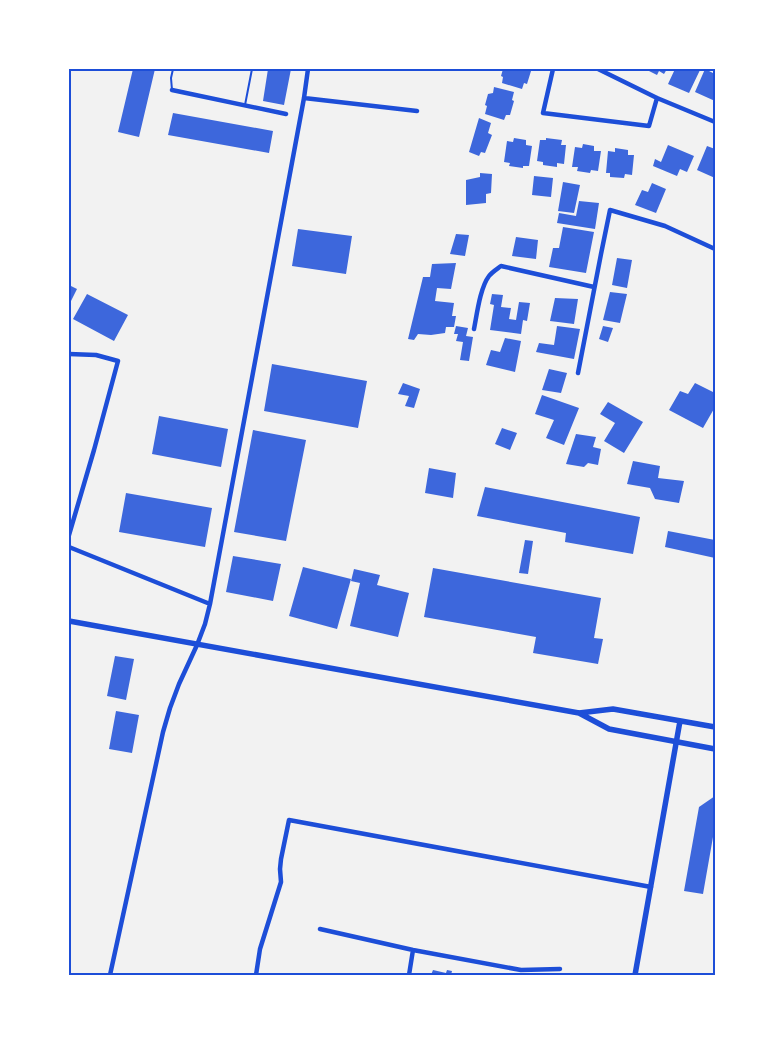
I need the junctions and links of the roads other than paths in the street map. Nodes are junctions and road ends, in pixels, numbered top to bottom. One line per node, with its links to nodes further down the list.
1 (173, 69): 6 (lane)
2 (252, 69): 9 (lane)
3 (308, 69): 7 (street)
4 (553, 69): 8 (street)
5 (598, 69): 8 (street)
6 (172, 90): 9 (street)
7 (304, 98): 10 (street); 20 (street)
8 (657, 98): 12 (street)
9 (245, 105): 11 (street)
10 (417, 111)
11 (286, 114)
12 (715, 122)
13 (715, 249): 14 (street)
14 (594, 287): 15 (street); 17 (street)
15 (474, 329)
16 (69, 354): 18 (street)
17 (578, 373)
18 (69, 535)
19 (69, 548): 20 (street)
20 (210, 604): 22 (street)
21 (69, 622): 22 (main road)
22 (197, 645): 23 (main road); 33 (street)
23 (580, 713): 24 (main road); 26 (main road)
24 (680, 721): 25 (main road); 26 (main road)
25 (715, 728)
26 (677, 742): 27 (main road); 28 (main road)
27 (715, 749)
28 (651, 887): 34 (street); 36 (main road)
29 (320, 929): 30 (street)
30 (413, 950): 32 (street); 35 (street)
31 (560, 969): 32 (street)
32 (520, 972)
33 (110, 975)
34 (256, 975)
35 (409, 975)
36 (635, 975)

